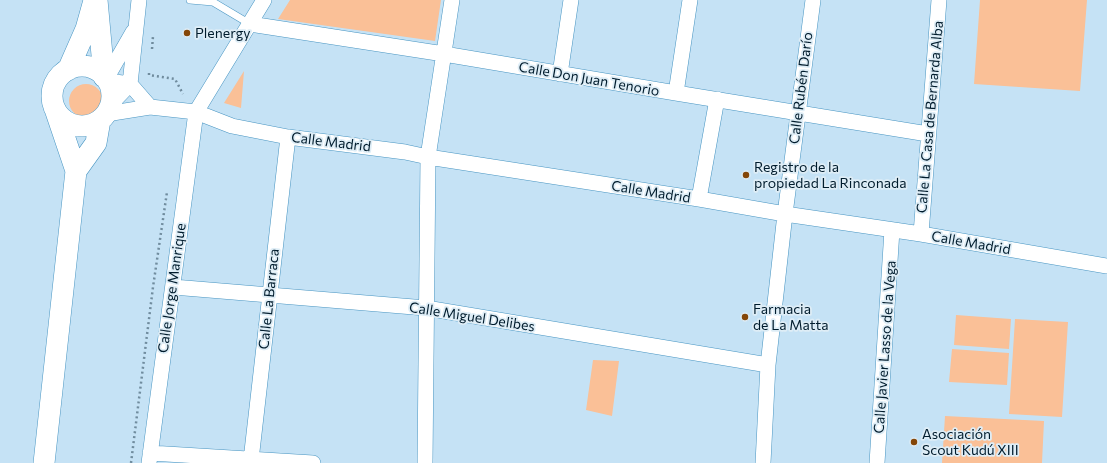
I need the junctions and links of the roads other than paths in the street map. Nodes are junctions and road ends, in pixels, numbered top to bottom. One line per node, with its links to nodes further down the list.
1 (96, 0): 13 (main road); 15 (main road)
2 (139, 0): 11 (street)
3 (190, 0): 10 (lane)
4 (264, 0): 10 (street)
5 (452, 0): 12 (street)
6 (571, 0): 14 (street)
7 (690, 0): 17 (street)
8 (813, 0): 22 (street, Calle Rubén Darío)
9 (939, 0): 24 (street, Calle La Casa de Bernarda Alba)
10 (250, 24): 12 (street, Calle Don Juan Tenorio); 21 (street)
11 (137, 26): 15 (street); 16 (street)
12 (444, 54): 14 (street, Calle Don Juan Tenorio); 26 (street)
13 (68, 70): 15 (main road); 20 (main road)
14 (560, 74): 17 (street, Calle Don Juan Tenorio)
15 (106, 79): 16 (street); 23 (main road)
16 (130, 84): 19 (street); 23 (street)
17 (676, 93): 18 (street, Calle Don Juan Tenorio)
18 (717, 100): 22 (street, Calle Don Juan Tenorio); 28 (street)
19 (150, 107): 21 (street, Calle Madrid); 23 (street, Calle Madrid)
20 (56, 112): 23 (main road); 27 (main road)
21 (196, 112): 25 (street, Calle Madrid); 33 (street, Calle Jorge Manrique)
22 (798, 112): 24 (street, Calle Don Juan Tenorio); 29 (street, Calle Rubén Darío)
23 (105, 113): 27 (main road)
24 (928, 134): 31 (street, Calle La Casa de Bernarda Alba)
25 (288, 137): 26 (street, Calle Madrid); 34 (street, Calle La Barraca)
26 (428, 157): 28 (street, Calle Madrid); 35 (street)
27 (76, 171): 39 (main road)
28 (699, 199): 29 (street, Calle Madrid)
29 (785, 214): 30 (street, Calle Madrid); 36 (street, Calle Rubén Darío)
30 (892, 230): 31 (street, Calle Madrid); 43 (street, Calle Javier Lasso de la Vega)
31 (920, 234): 32 (street, Calle Madrid)
32 (1107, 266)
33 (172, 287): 34 (street, Calle Miguel Delibes); 37 (street, Calle Jorge Manrique)
34 (269, 295): 35 (street, Calle Miguel Delibes); 38 (street, Calle La Barraca)
35 (426, 308): 36 (street, Calle Miguel Delibes); 41 (street)
36 (768, 365): 42 (street, Calle Rubén Darío)
37 (150, 458): 38 (street)
38 (251, 460): 40 (street)
39 (44, 463)
40 (313, 463)
41 (425, 463)
42 (763, 463)
43 (877, 463)

